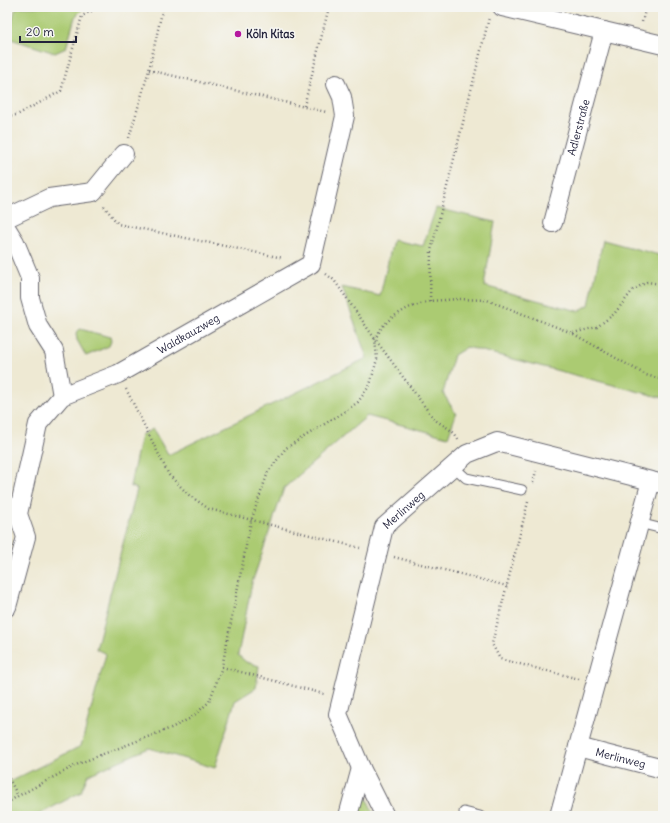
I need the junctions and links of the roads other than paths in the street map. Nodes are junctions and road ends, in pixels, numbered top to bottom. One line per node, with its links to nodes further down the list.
1 (496, 11): 2 (street)
2 (604, 31): 3 (street); 7 (street, Adlerstraße)
3 (663, 45)
4 (336, 84): 9 (street, Waldkauzweg)
5 (124, 154): 6 (street)
6 (7, 218)
7 (553, 223)
8 (7, 230): 9 (street)
9 (62, 396): 15 (street, Waldkauzweg)
10 (453, 466): 11 (street, Merlinweg); 12 (lane); 17 (street, Merlinweg)
11 (657, 482): 13 (street, Merlinweg)
12 (522, 490)
13 (639, 523): 14 (lane); 16 (street, Merlinweg)
14 (663, 529)
15 (7, 607)
16 (578, 747): 18 (street, Merlinweg); 23 (street, Merlinweg)
17 (361, 768): 20 (street); 21 (street, Merlinweg)
18 (663, 769)
19 (464, 812): 22 (lane)
20 (348, 816)
21 (385, 816)
22 (480, 816)
23 (560, 816)

